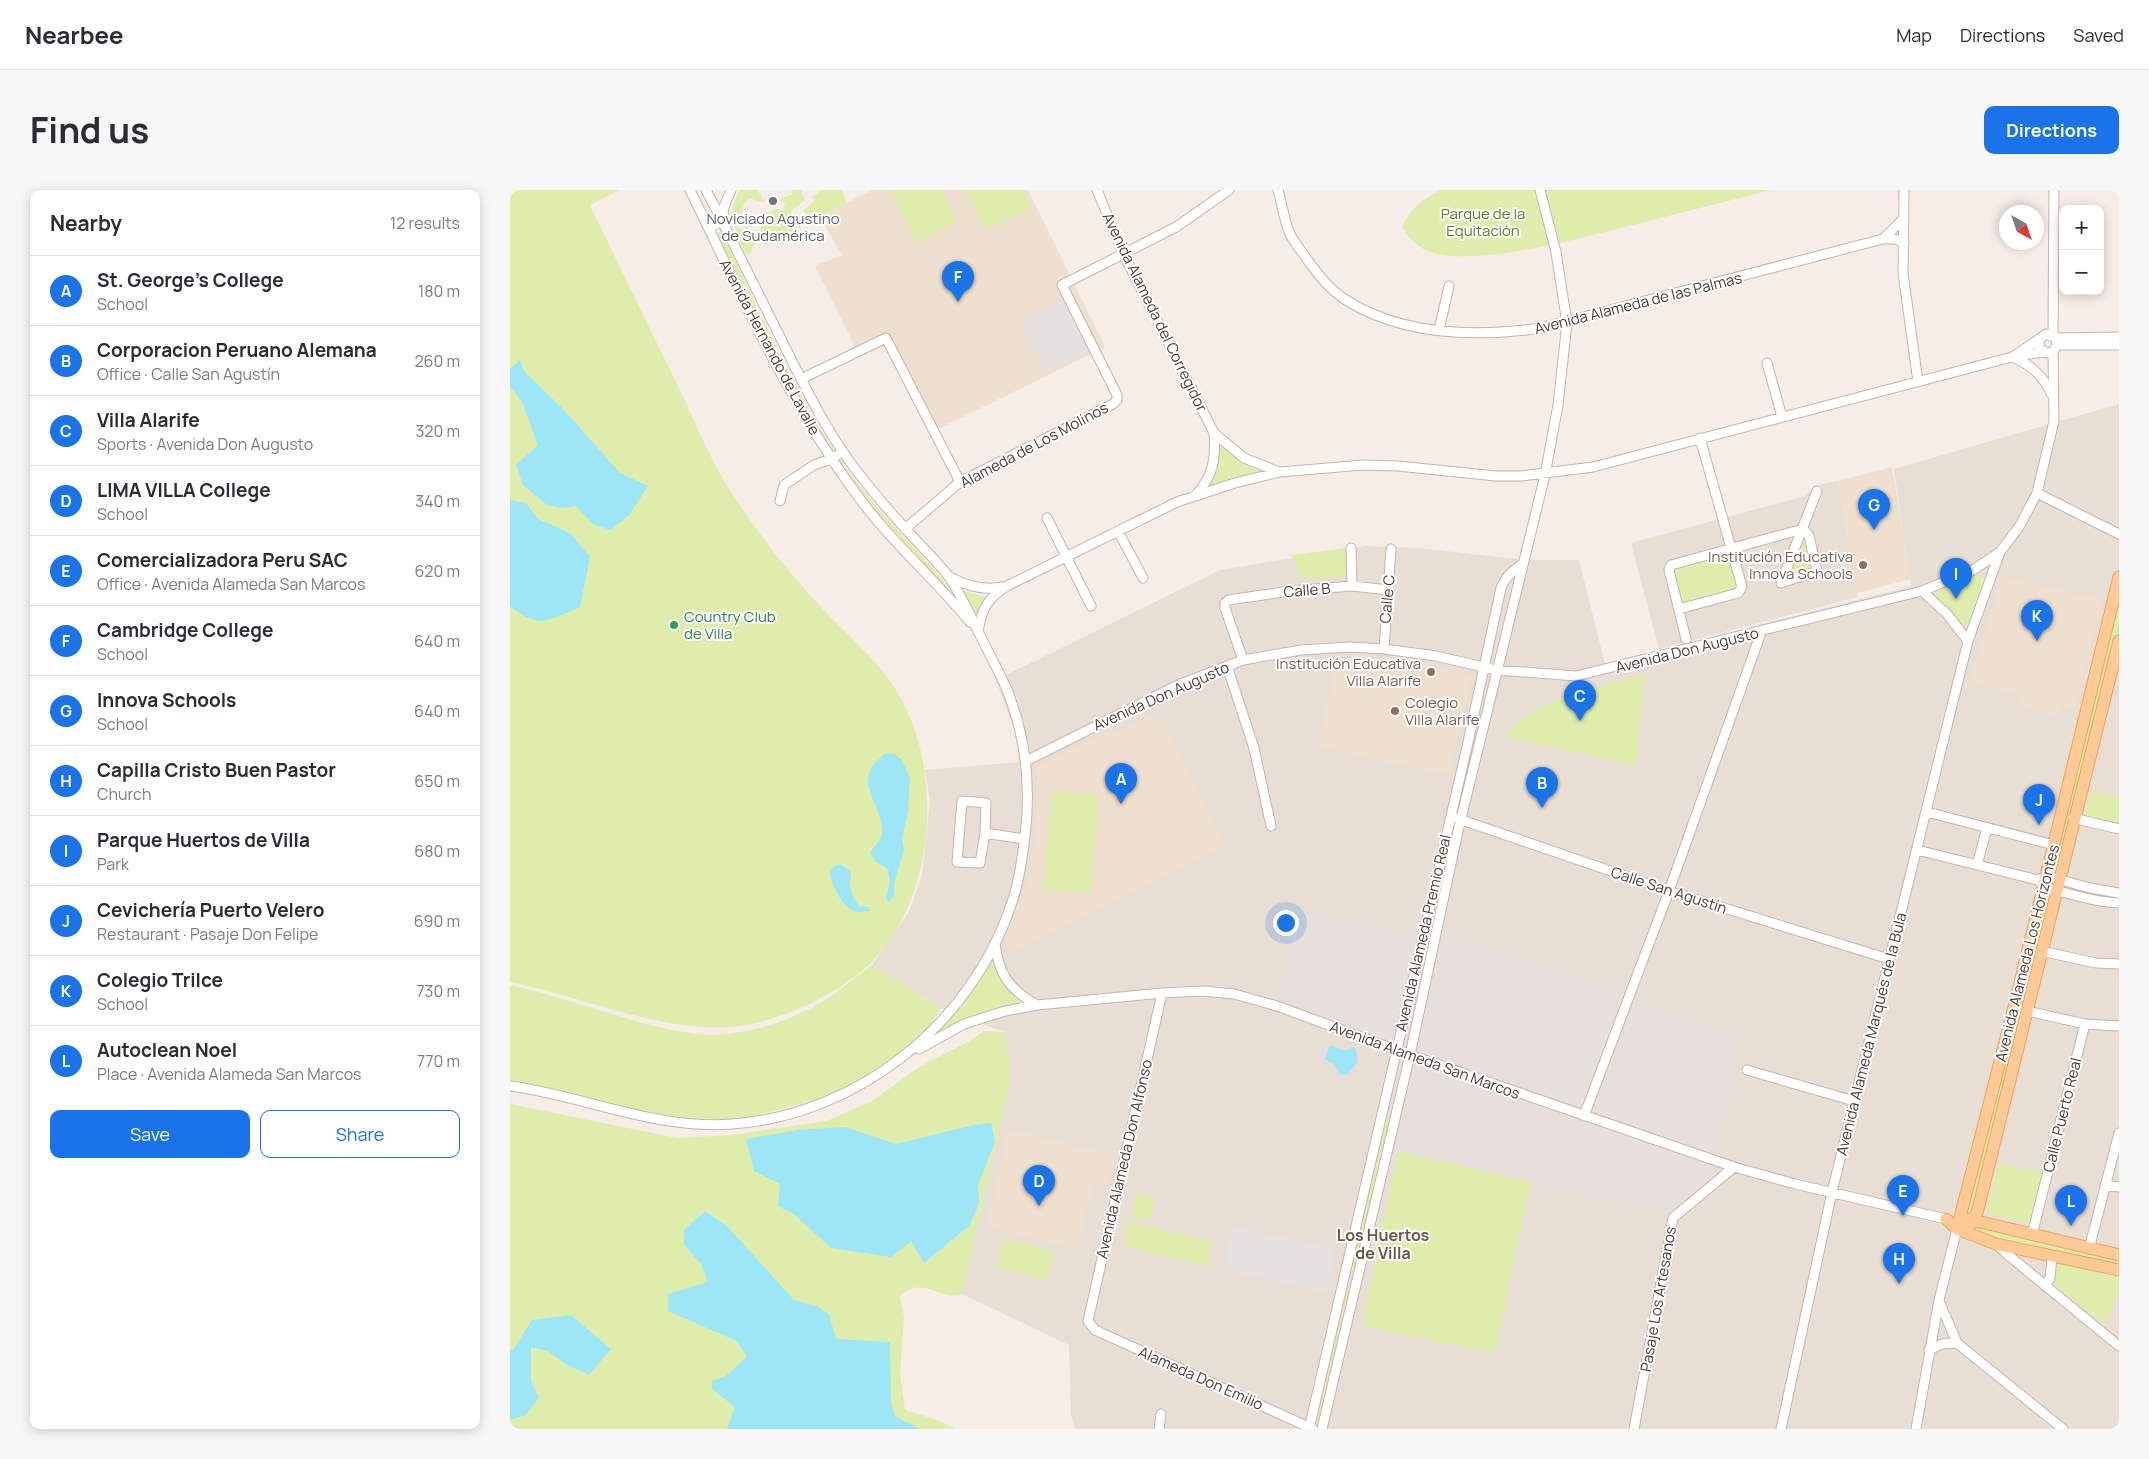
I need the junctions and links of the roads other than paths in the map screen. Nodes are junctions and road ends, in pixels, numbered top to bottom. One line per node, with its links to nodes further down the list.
1 (690, 190): 12 (street, Avenida Hernando de Lavalle)
2 (706, 190): 11 (street, Avenida Hernando de Lavalle)
3 (731, 190): 11 (street)
4 (1097, 190): 15 (street, Avenida Alameda del Corregidor)
5 (1230, 190): 15 (street)
6 (1278, 190): 19 (street, Avenida Alameda de las Palmas)
7 (1540, 190): 18 (street, Avenida Alameda Premio Real)
8 (1904, 190): 10 (street)
9 (2054, 190): 17 (street, Avenida Alameda Marqués de la Bula)
10 (1904, 218): 13 (street); 14 (street)
11 (722, 222): 12 (street); 27 (street, Avenida Hernando de Lavalle)
12 (709, 228): 34 (street, Avenida Hernando de Lavalle)
13 (1883, 239): 14 (street, Avenida Alameda de las Palmas); 18 (street, Avenida Alameda de las Palmas)
14 (1904, 244): 28 (street)
15 (1124, 255): 31 (street, Avenida Alameda del Corregidor); 37 (street, Alameda de Los Molinos)
16 (1449, 286): 19 (street)
17 (2053, 304): 20 (street, Avenida Alameda Marqués de la Bula); 22 (street, Avenida Alameda Marqués de la Bula)
18 (1567, 323): 19 (street, Avenida Alameda de las Palmas); 36 (street, Avenida Alameda Premio Real)
19 (1439, 330)
20 (2041, 337): 22 (street); 24 (street); 25 (street)
21 (2119, 337): 22 (street)
22 (2055, 343): 23 (street); 24 (street); 29 (street, Avenida Alameda Marqués de la Bula)
23 (2119, 345)
24 (2043, 352): 25 (street)
25 (2012, 357): 28 (street); 29 (street)
26 (1767, 362): 30 (street)
27 (801, 379): 33 (street, Avenida Hernando de Lavalle); 37 (street)
28 (1918, 382): 30 (street)
29 (2054, 400): 39 (street, Avenida Alameda Marqués de la Bula)
30 (1782, 417): 32 (street)
31 (1214, 434): 35 (street, Avenida Alameda del Corregidor); 40 (street, Avenida Alameda del Corregidor)
32 (1700, 438): 36 (street); 48 (street)
33 (843, 451): 34 (street); 43 (street, Avenida Hernando de Lavalle)
34 (831, 459): 41 (street); 63 (street, Avenida Hernando de Lavalle)
35 (1280, 472): 36 (street); 40 (street)
36 (1544, 474): 52 (street, Avenida Alameda Premio Real)
37 (960, 482): 43 (street, Alameda de Los Molinos)
38 (1817, 492): 44 (street)
39 (2037, 493): 46 (street); 50 (street, Avenida Alameda Marqués de la Bula)
40 (1197, 494): 45 (street)
41 (780, 501)
42 (1047, 518): 51 (street)
43 (905, 528): 53 (street, Avenida Hernando de Lavalle)
44 (1803, 529): 44 (street); 48 (street)
45 (1118, 531): 51 (street); 55 (street)
46 (2119, 534)
47 (1350, 548): 57 (street)
48 (1730, 548): 61 (street); 61 (street)
49 (1391, 549): 58 (street, Calle C)
50 (2000, 552): 59 (street, Avenida Don Augusto); 66 (street, Avenida Alameda Marqués de la Bula)
51 (1066, 556): 56 (street); 60 (street)
52 (1523, 563): 70 (street, Avenida Alameda Premio Real); 72 (street, Avenida Alameda Premio Real)
53 (947, 575): 56 (street); 63 (street, Avenida Hernando de Lavalle)
54 (2119, 577): 85 (main road, Avenida Alameda Los Horizontes)
55 (1143, 578)
56 (1007, 586): 63 (street)
57 (1352, 586): 58 (street, Calle B); 68 (street, Calle B)
58 (1389, 590): 67 (street, Calle C)
59 (1922, 591): 62 (street, Avenida Don Augusto); 66 (street)
60 (1090, 606)
61 (1679, 609): 64 (street)
62 (1762, 630): 72 (street, Avenida Don Augusto); 90 (street)
63 (978, 632): 75 (street, Avenida Hernando de Lavalle)
64 (1686, 638)
65 (2119, 640): 71 (main road, Avenida Alameda Los Horizontes)
66 (1968, 641): 76 (street, Avenida Alameda Marqués de la Bula)
67 (1384, 649): 68 (street, Avenida Don Augusto); 70 (street, Avenida Don Augusto)
68 (1244, 660): 69 (street, Avenida Don Augusto)
69 (1227, 666): 75 (street, Avenida Don Augusto); 80 (street)
70 (1484, 667): 72 (street, Avenida Don Augusto); 73 (street, Avenida Alameda Premio Real)
71 (2115, 669): 78 (main road, Avenida Alameda Los Horizontes)
72 (1496, 670): 74 (street, Avenida Alameda Premio Real)
73 (1464, 756): 74 (street); 77 (street, Avenida Alameda Premio Real)
74 (1476, 758): 79 (street, Avenida Alameda Premio Real)
75 (1026, 761): 84 (street, Avenida Hernando de Lavalle)
76 (1927, 812): 81 (street); 86 (street, Avenida Alameda Marqués de la Bula)
77 (1450, 816): 79 (street, Calle San Agustín); 93 (street, Avenida Alameda Premio Real)
78 (2073, 818): 82 (street); 89 (main road, Avenida Alameda Los Horizontes)
79 (1461, 820): 90 (street, Calle San Agustín); 94 (street, Avenida Alameda Premio Real)
80 (1271, 826)
81 (1987, 828): 85 (street); 87 (street)
82 (2119, 829)
83 (985, 833): 83 (street); 84 (street)
84 (1024, 839): 95 (street, Avenida Hernando de Lavalle)
85 (2054, 845): 88 (main road, Avenida Alameda Los Horizontes)
86 (1917, 850): 87 (street); 97 (street, Avenida Alameda Marqués de la Bula)
87 (1977, 865): 88 (street)
88 (2043, 881): 89 (street); 120 (main road, Avenida Alameda Los Horizontes)
89 (2057, 885): 91 (street); 92 (street); 96 (main road, Avenida Alameda Los Horizontes)
90 (1669, 891): 97 (street, Calle San Agustín); 112 (street)
91 (2119, 893)
92 (2119, 903)
93 (1423, 934): 94 (street); 99 (street, Avenida Alameda Premio Real)
94 (1436, 936): 100 (street, Avenida Alameda Premio Real)
95 (995, 942): 102 (street); 108 (street, Avenida Hernando de Lavalle)
96 (2041, 951): 98 (street); 103 (main road, Avenida Alameda Los Horizontes)
97 (1889, 958): 111 (street, Avenida Alameda Marqués de la Bula)
98 (2119, 964)
99 (1415, 972): 100 (street); 106 (street, Avenida Alameda Premio Real)
100 (1428, 974): 107 (street, Avenida Alameda Premio Real)
101 (1162, 993): 102 (street, Avenida Alameda San Marcos); 106 (street, Avenida Alameda San Marcos); 129 (street, Avenida Alameda Don Alfonso)
102 (1037, 1005): 108 (street, Avenida Alameda San Marcos)
103 (2026, 1011): 104 (street); 119 (main road, Avenida Alameda Los Horizontes)
104 (2085, 1024): 105 (street); 121 (street, Calle Puerto Real)
105 (2119, 1026)
106 (1396, 1050): 107 (street, Avenida Alameda San Marcos); 135 (street, Avenida Alameda Premio Real)
107 (1410, 1056): 112 (street, Avenida Alameda San Marcos); 137 (street, Avenida Alameda Premio Real)
108 (904, 1058): 110 (street, Avenida Hernando de Lavalle)
109 (1747, 1070): 111 (street)
110 (510, 1086)
111 (1854, 1100): 117 (street, Avenida Alameda Marqués de la Bula)
112 (1584, 1116): 114 (street, Avenida Alameda San Marcos)
113 (2119, 1133): 115 (street)
114 (1734, 1167): 117 (street, Avenida Alameda San Marcos); 138 (street, Pasaje Los Artesanos)
115 (2106, 1185): 116 (street); 123 (street)
116 (2119, 1187)
117 (1832, 1192): 118 (street, Avenida Alameda San Marcos); 139 (street, Avenida Alameda Marqués de la Bula)
118 (1946, 1219): 120 (main road, Avenida Alameda San Marcos)
119 (1973, 1220): 120 (main road, Avenida Alameda San Marcos); 121 (main road, Avenida Alameda San Marcos)
120 (1961, 1226): 122 (main road, Avenida Alameda San Marcos); 128 (street)
121 (2032, 1236): 123 (main road, Avenida Alameda San Marcos)
122 (1996, 1244): 125 (main road, Avenida Alameda San Marcos); 127 (street)
123 (2089, 1249): 124 (main road, Avenida Alameda San Marcos)
124 (2119, 1255)
125 (2052, 1257): 126 (main road, Avenida Alameda San Marcos); 127 (street)
126 (2119, 1270)
127 (2045, 1286): 130 (street)
128 (1939, 1300): 131 (street); 133 (street)
129 (1090, 1324): 135 (street, Alameda Don Emilio)
130 (2115, 1337): 132 (street)
131 (1957, 1343): 133 (street); 141 (street)
132 (2119, 1346)
133 (1929, 1350): 140 (street)
134 (1161, 1414): 136 (street)
135 (1311, 1428)
136 (1159, 1429)
137 (1322, 1429)
138 (1634, 1429)
139 (1781, 1429)
140 (1916, 1429)
141 (2063, 1429)

